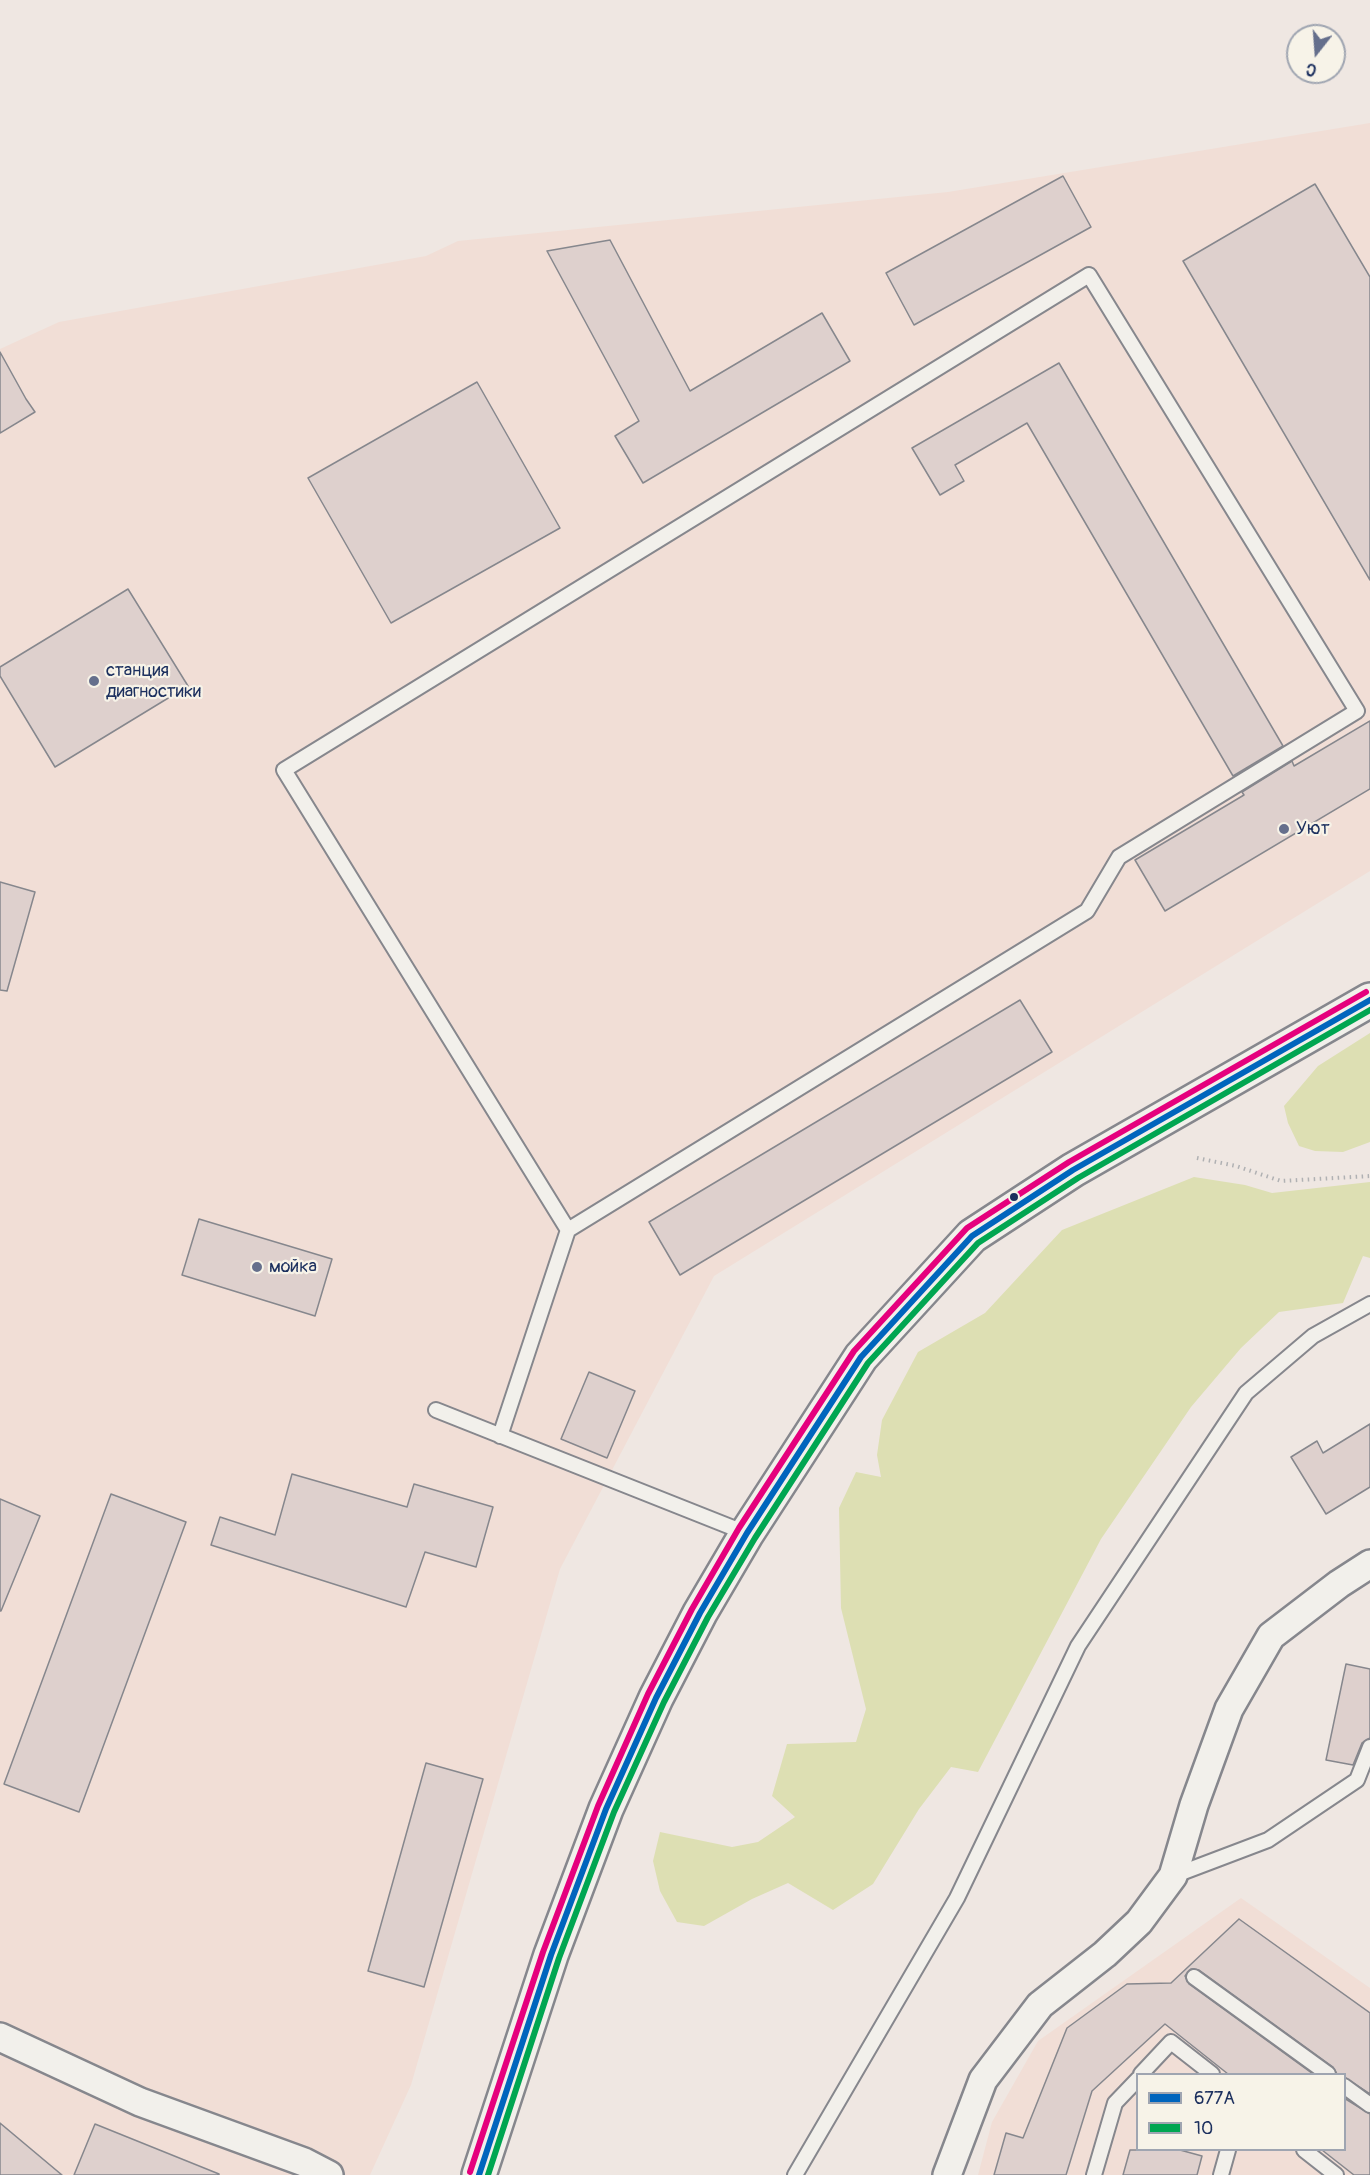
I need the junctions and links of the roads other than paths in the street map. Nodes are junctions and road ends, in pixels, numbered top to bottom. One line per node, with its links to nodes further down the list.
1 (1370, 1000): 6 (main road)
2 (568, 1230): 2 (lane); 5 (lane)
3 (1370, 1304): 22 (lane)
4 (436, 1410): 5 (lane)
5 (500, 1436): 6 (lane)
6 (747, 1533): 21 (main road)
7 (1370, 1564): 9 (street)
8 (1370, 1747): 9 (lane)
9 (1173, 1876): 23 (street)
10 (1194, 1977): 14 (lane)
11 (0, 2037): 20 (street)
12 (1142, 2073): 13 (lane)
13 (1211, 2073)
14 (1327, 2073)
15 (1136, 2080): 24 (lane)
16 (1346, 2087): 17 (lane)
17 (1370, 2105)
18 (1228, 2151): 25 (lane)
19 (1305, 2151): 26 (lane)
20 (329, 2175)
21 (478, 2175)
22 (795, 2175)
23 (947, 2175)
24 (1094, 2175)
25 (1221, 2175)
26 (1336, 2175)

